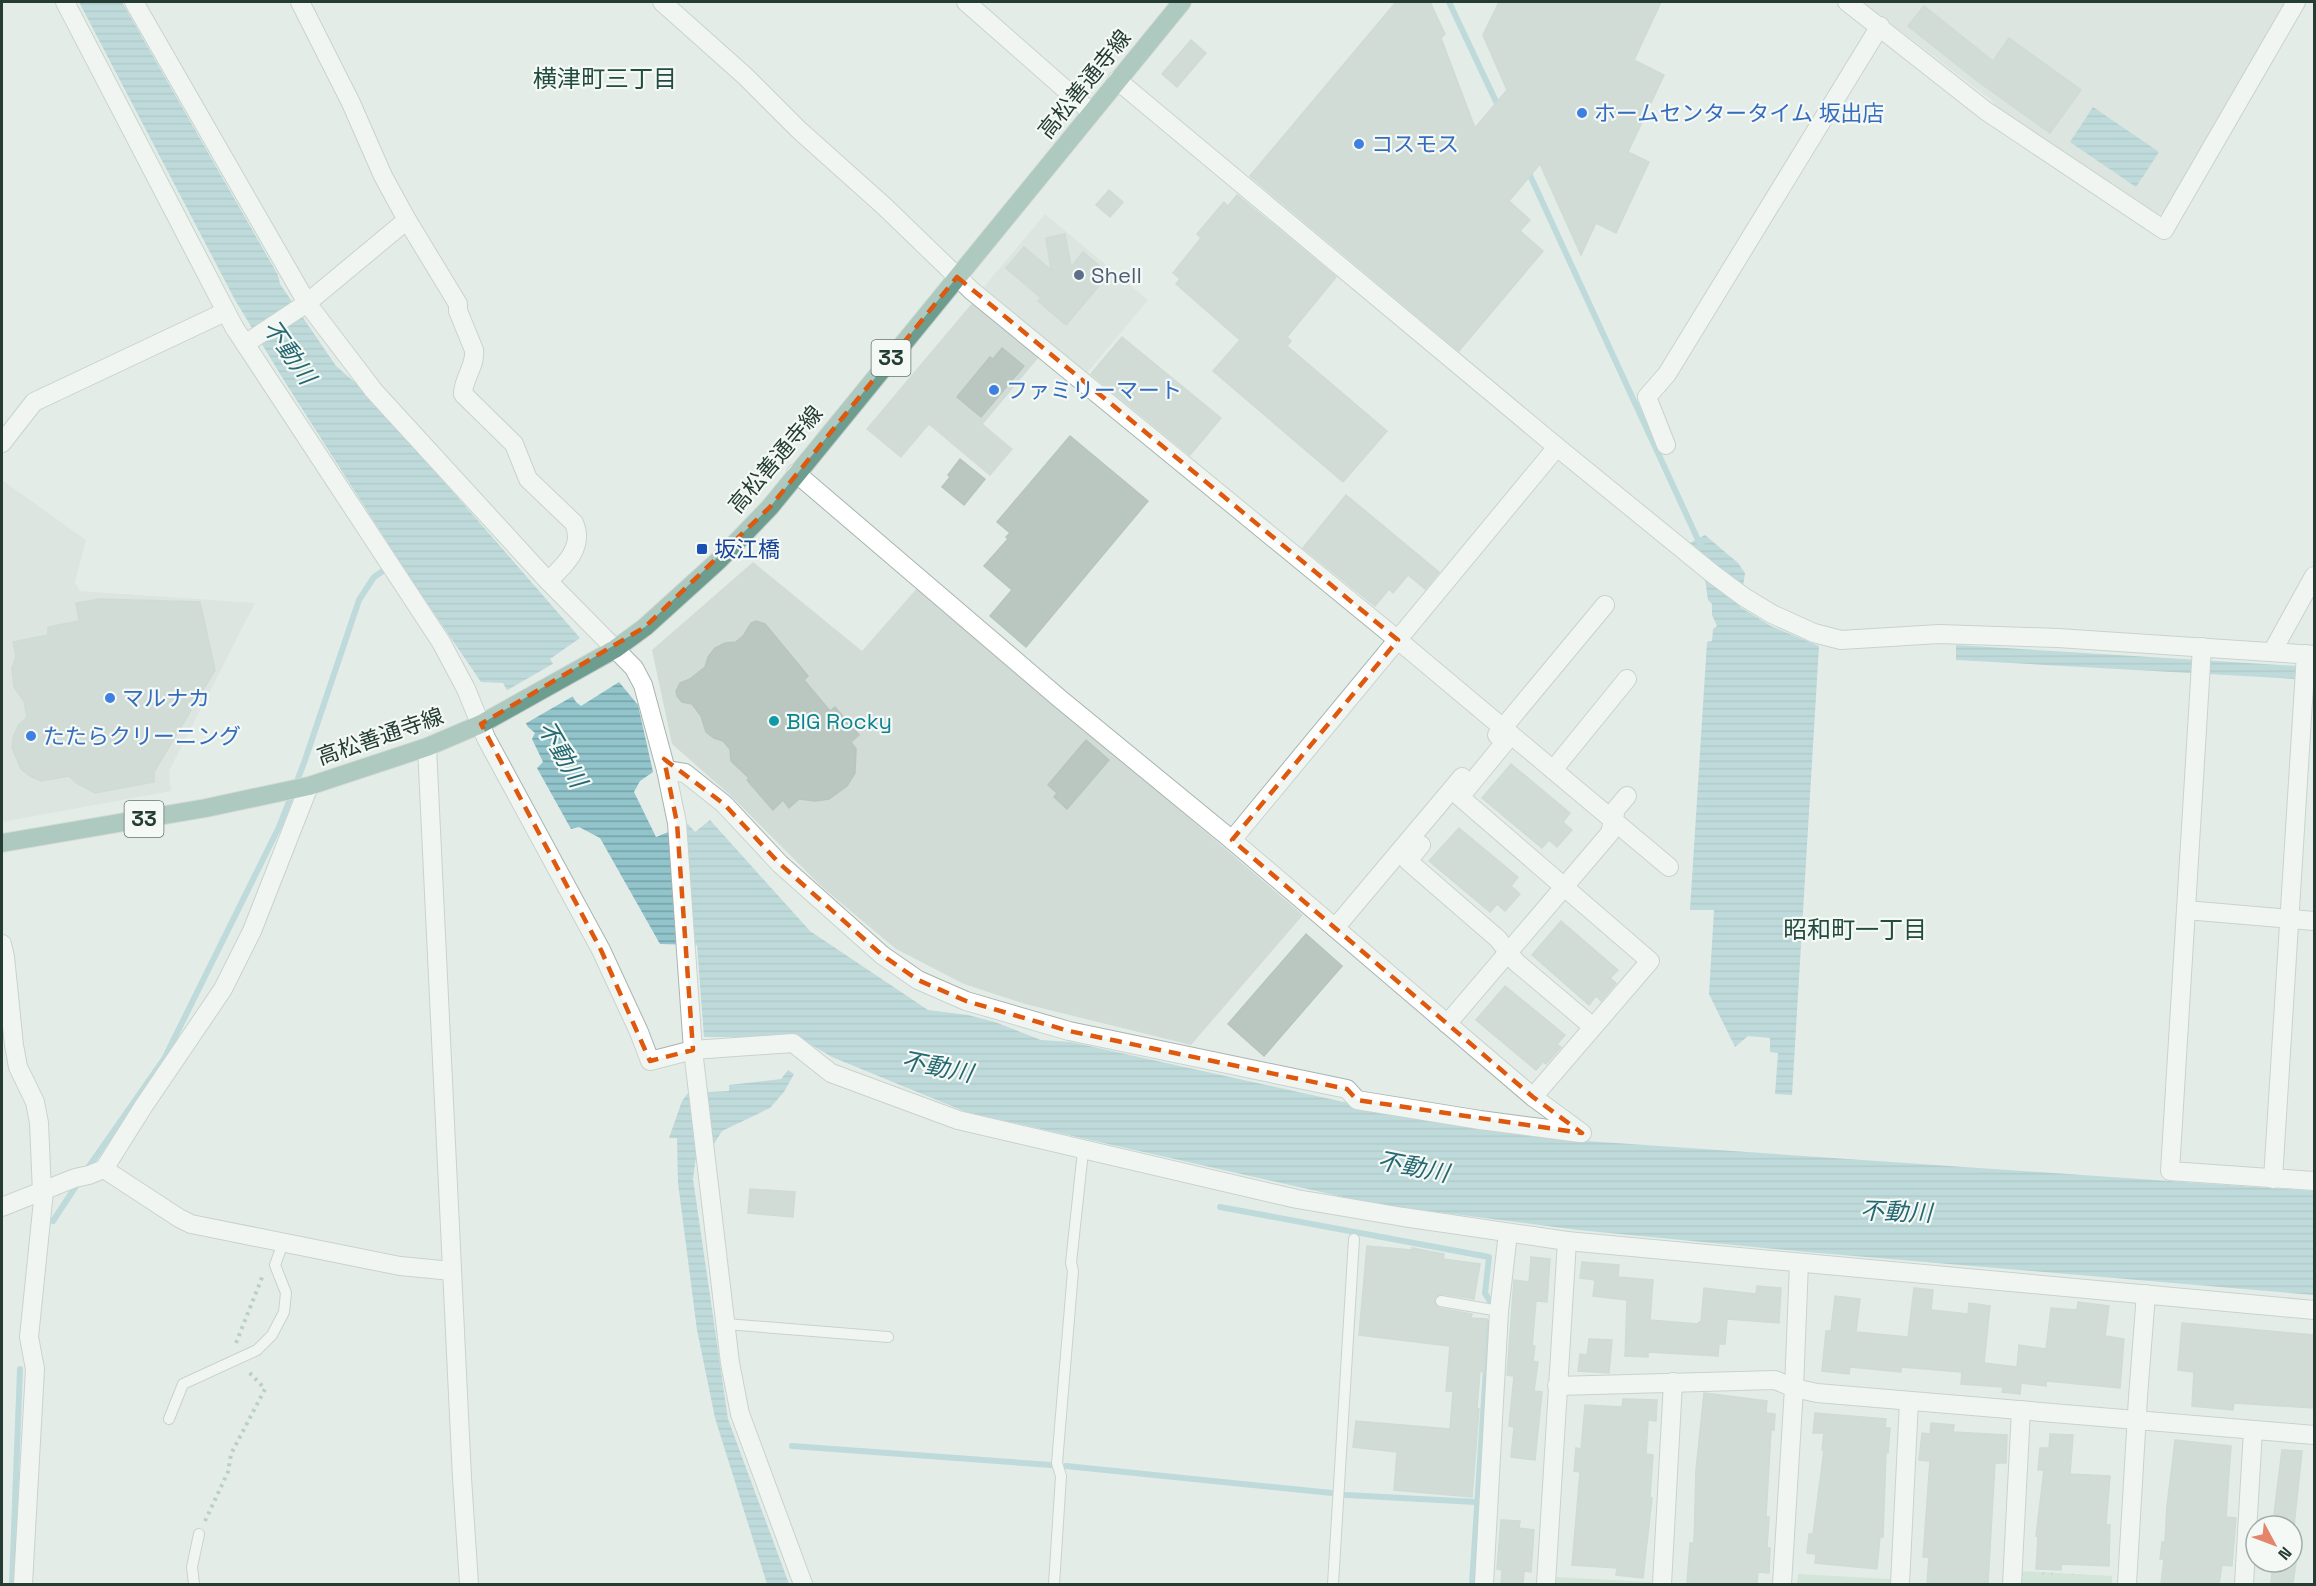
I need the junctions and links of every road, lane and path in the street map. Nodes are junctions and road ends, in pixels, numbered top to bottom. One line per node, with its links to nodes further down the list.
1 (65, 2): 15 (street)
2 (134, 2): 14 (street)
3 (300, 2): 12 (street)
4 (662, 2): 13 (street)
5 (966, 2): 11 (street)
6 (1182, 2): 10 (main road, 高松善通寺線 / 33)
7 (1847, 2): 9 (street)
8 (2296, 2): 9 (street)
9 (1880, 26): 18 (street)
10 (1117, 80): 11 (main road, 高松善通寺線 / 33); 19 (street)
11 (1091, 112): 13 (main road, 高松善通寺線 / 33)
12 (407, 220): 14 (street); 22 (street)
13 (957, 277): 20 (main road, 高松善通寺線 / 33); 24 (street)
14 (302, 306): 16 (street); 22 (street)
15 (229, 319): 16 (street); 17 (street)
16 (248, 342): 30 (street)
17 (2, 443)
18 (1666, 445)
19 (1557, 447): 24 (street); 26 (street)
20 (796, 473): 25 (main road, 高松善通寺線 / 33); 39 (street)
21 (2314, 576): 27 (street)
22 (548, 581): 25 (street)
23 (1605, 605): 31 (street)
24 (1398, 640): 31 (street); 39 (street)
25 (615, 649): 30 (main road, 高松善通寺線 / 33); 33 (street)
26 (2202, 652): 27 (street); 43 (street)
27 (2272, 652): 28 (street)
28 (2307, 664): 44 (street)
29 (1627, 679): 34 (street)
30 (481, 724): 32 (main road, 高松善通寺線 / 33); 51 (street)
31 (1507, 731): 34 (street); 37 (street); 46 (street)
32 (427, 747): 35 (main road, 高松善通寺線 / 33); 65 (street)
33 (666, 770): 51 (street); 52 (street)
34 (1553, 770): 38 (street)
35 (298, 788): 40 (main road, 高松善通寺線 / 33); 54 (street)
36 (1627, 796): 38 (street)
37 (1460, 797): 42 (street); 48 (street)
38 (1613, 820): 41 (street); 42 (street)
39 (1232, 840): 46 (street)
40 (2, 843)
41 (1669, 867)
42 (1564, 887): 48 (street); 50 (street)
43 (2186, 910): 44 (street); 55 (street)
44 (2289, 919): 45 (street); 55 (street)
45 (2314, 921)
46 (1335, 928): 49 (street)
47 (2, 944): 57 (street)
48 (1509, 952): 49 (street); 50 (street)
49 (1447, 1024): 52 (street)
50 (1593, 1028): 52 (street)
51 (693, 1050): 53 (street); 70 (street)
52 (1533, 1097)
53 (1083, 1150): 59 (street); 87 (lane)
54 (90, 1174): 57 (street); 62 (street)
55 (2273, 1179): 56 (street)
56 (2314, 1181)
57 (43, 1191): 58 (street); 83 (street)
58 (2, 1207)
59 (1508, 1233): 61 (street); 69 (street)
60 (1354, 1239): 88 (lane)
61 (1567, 1240): 63 (street); 74 (street)
62 (283, 1243): 64 (lane); 65 (street)
63 (1798, 1263): 66 (street); 75 (street)
64 (275, 1265): 72 (path); 72 (lane)
65 (452, 1271): 85 (street)
66 (2146, 1294): 68 (street); 79 (street)
67 (1441, 1301): 69 (lane)
68 (2314, 1310)
69 (1499, 1311): 89 (street)
70 (726, 1324): 71 (lane); 86 (street)
71 (888, 1337)
72 (236, 1360): 78 (lane); 82 (path)
73 (1673, 1382): 74 (street); 75 (street); 91 (street)
74 (1557, 1386): 90 (street)
75 (1794, 1388): 76 (street); 92 (street)
76 (1910, 1401): 77 (street); 93 (street)
77 (2021, 1410): 79 (street); 94 (street)
78 (169, 1419)
79 (2136, 1419): 80 (street); 95 (street)
80 (2253, 1430): 81 (street); 96 (street)
81 (2314, 1436)
82 (199, 1534): 84 (lane)
83 (23, 1584)
84 (194, 1584)
85 (469, 1584)
86 (803, 1584)
87 (1054, 1584)
88 (1333, 1584)
89 (1484, 1584)
90 (1546, 1584)
91 (1662, 1584)
92 (1782, 1584)
93 (1899, 1584)
94 (2012, 1584)
95 (2127, 1584)
96 (2244, 1584)

